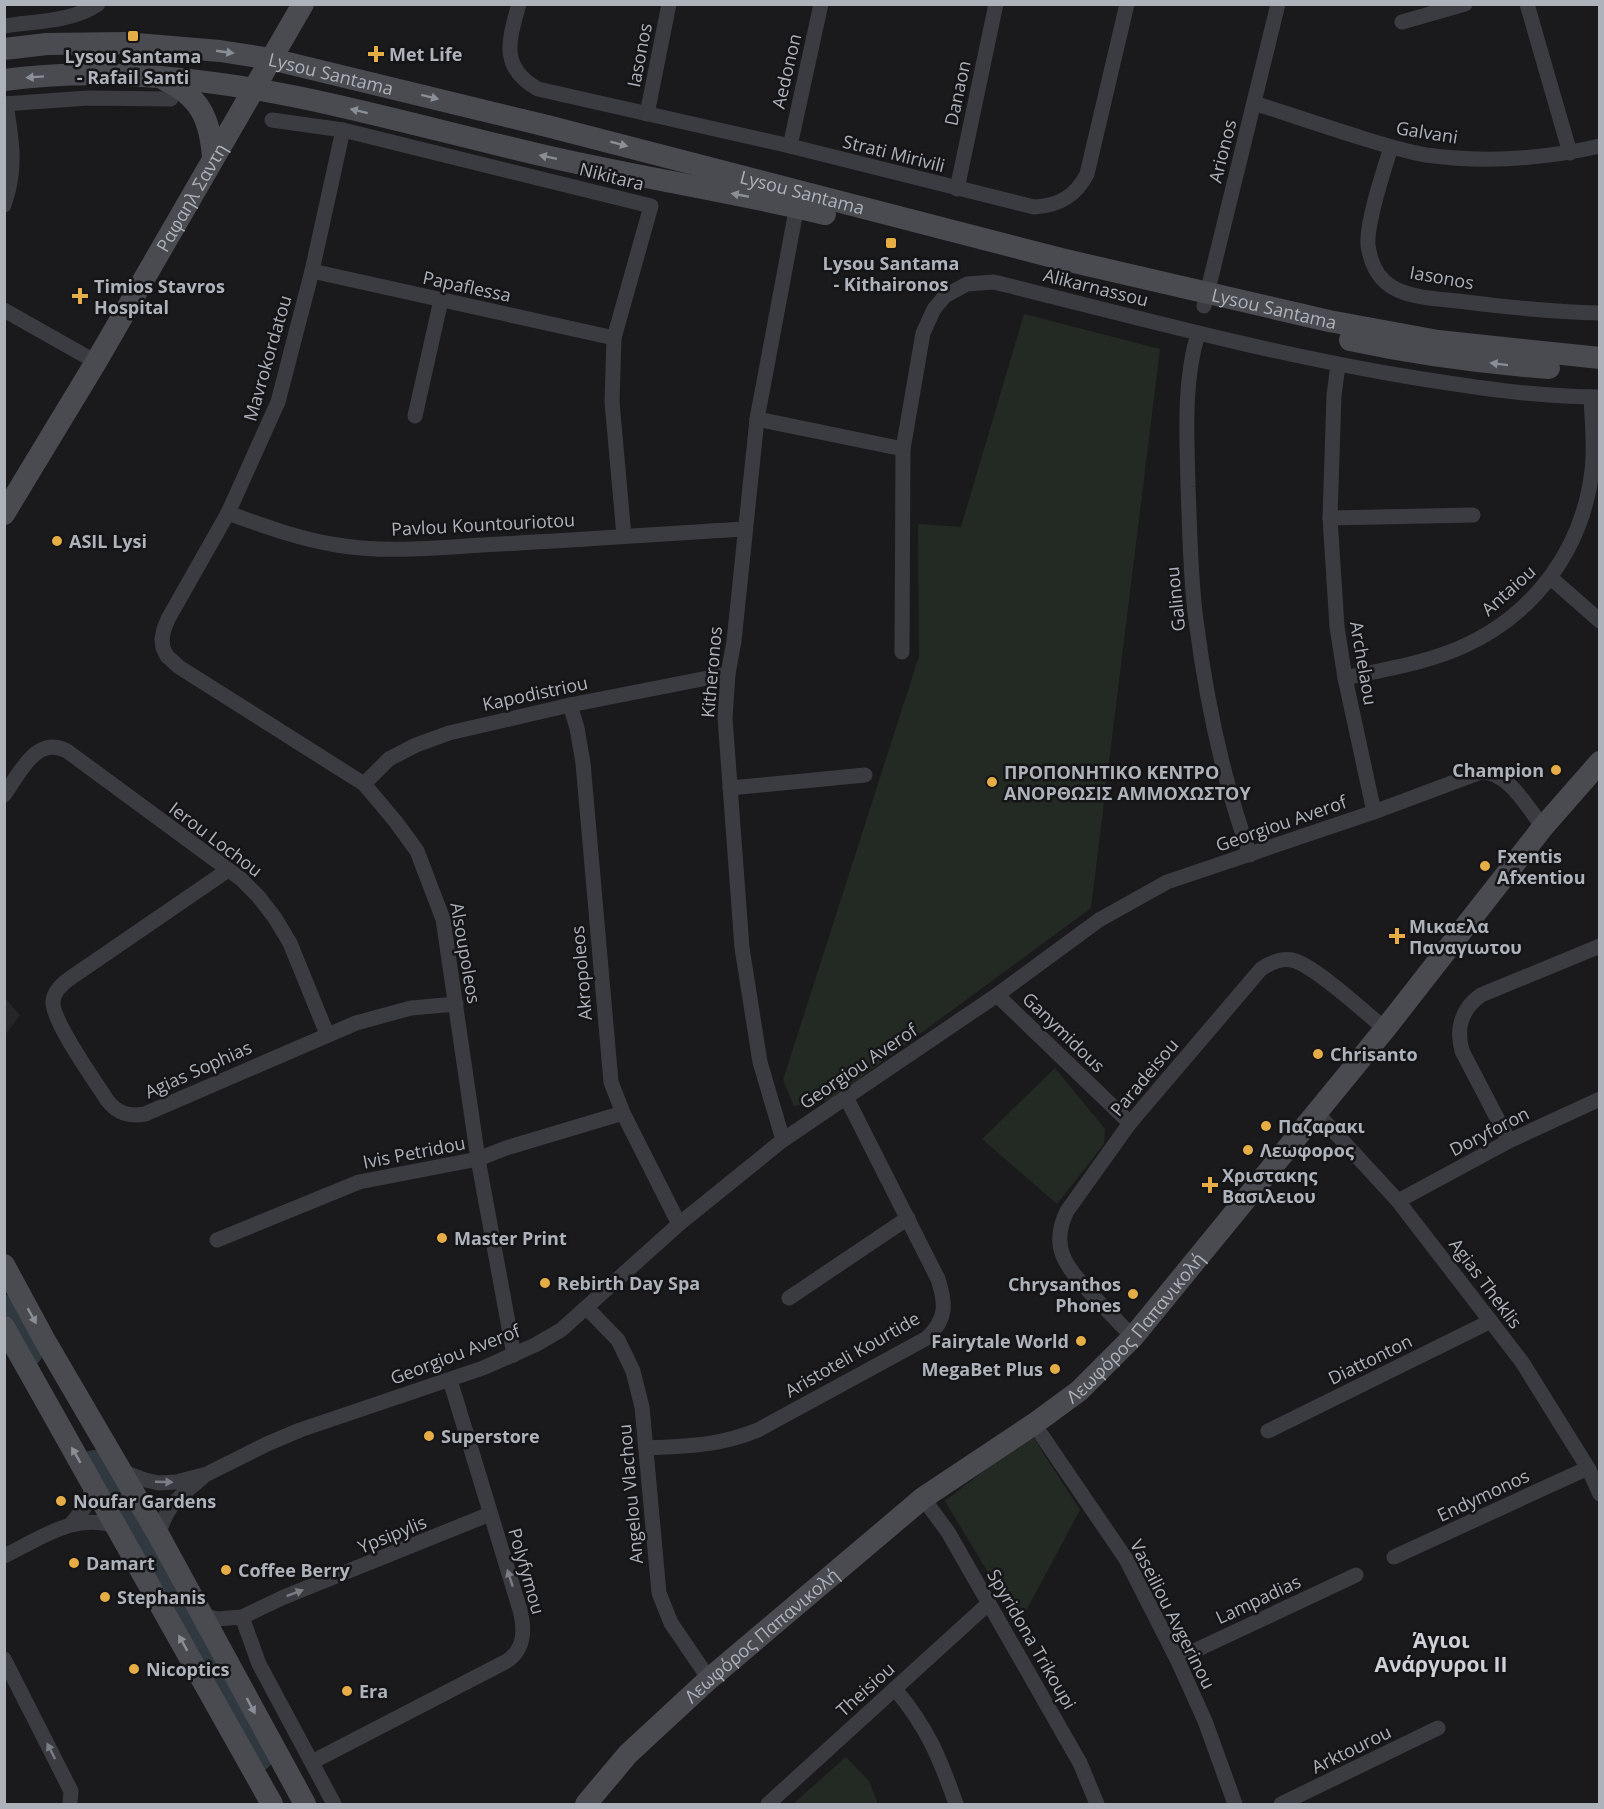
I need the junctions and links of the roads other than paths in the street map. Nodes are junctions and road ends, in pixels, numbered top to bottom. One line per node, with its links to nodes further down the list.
1 (303, 4): 14 (main road, Ραφαηλ Σαντη)
2 (519, 4): 21 (street, Strati Mirivili)
3 (669, 4): 21 (street, Iasonos)
4 (821, 4): 24 (street, Aedonon)
5 (996, 4): 29 (street, Danaon)
6 (1127, 4): 29 (street, Strati Mirivili)
7 (1278, 4): 19 (street, Arionos)
8 (1465, 4): 11 (street)
9 (1527, 4): 27 (street)
10 (98, 5): 12 (street)
11 (1402, 22)
12 (4, 26)
13 (4, 49): 14 (main road, Lysou Santama, one-way to 14)
14 (271, 59): 17 (main road, Ραφαηλ Σαντη); 30 (main road, Lysou Santama, one-way to 30)
15 (156, 76): 16 (main road, Lysou Santama, one-way to 16); 17 (main road, Lysou Santama); 28 (main road)
16 (4, 80)
17 (255, 88): 28 (main road, Ραφαηλ Σαντη); 30 (main road, Lysou Santama, one-way to 17)
18 (171, 99): 20 (street)
19 (1254, 103): 26 (street, Galvani); 33 (street, Arionos)
20 (5, 104): 31 (street)
21 (647, 114): 24 (street, Strati Mirivili)
22 (272, 120): 23 (street, Nikitara)
23 (343, 130): 32 (street, Mavrokordatou); 38 (street, Nikitara)
24 (790, 146): 29 (street, Strati Mirivili)
25 (1599, 146): 27 (street, Galvani)
26 (1390, 147): 27 (street, Galvani); 36 (street, Iasonos)
27 (1570, 153)
28 (213, 158): 40 (main road, Ραφαηλ Σαντη)
29 (957, 189)
30 (798, 199): 33 (main road, Lysou Santama); 45 (street, Kitheronos)
31 (4, 205)
32 (312, 271): 34 (street, Papaflessa); 47 (street, Mavrokordatou)
33 (1206, 299): 39 (main road, Lysou Santama); 42 (main road, Lysou Santama, one-way to 33)
34 (441, 300): 38 (street, Papaflessa); 44 (street)
35 (4, 310): 40 (street)
36 (1599, 313)
37 (1198, 333): 41 (street, Alikarnassou); 46 (street, Alikarnassou); 67 (street, Galinou)
38 (614, 338): 52 (street, Nikitara)
39 (1599, 358)
40 (96, 362): 48 (main road, Ραφαηλ Σαντη)
41 (1338, 365): 43 (street, Alikarnassou); 50 (street, Archelaou)
42 (1599, 372)
43 (1595, 397): 53 (street, Antaiou)
44 (415, 416)
45 (757, 419): 46 (street); 51 (street, Kitheronos)
46 (903, 449): 56 (street, Alikarnassou)
47 (228, 513): 52 (street, Pavlou Kountouriotou); 55 (street, Mavrokordatou)
48 (4, 514)
49 (1473, 515): 50 (street)
50 (1330, 518): 58 (street, Archelaou)
51 (744, 529): 52 (street, Pavlou Kountouriotou); 57 (street, Kitheronos)
52 (624, 536)
53 (1551, 578): 54 (street); 58 (street, Antaiou)
54 (1599, 621)
55 (163, 648): 62 (street, Alsoupoleos)
56 (902, 652)
57 (728, 674): 59 (street, Kapodistriou); 63 (street, Kitheronos)
58 (1345, 678): 65 (street, Archelaou)
59 (570, 705): 62 (street, Kapodistriou); 76 (street, Akropoleos)
60 (1599, 762): 66 (main road, Λεωφόρος Παπανικολή)
61 (865, 775): 63 (street)
62 (364, 784): 71 (street, Alsoupoleos)
63 (730, 788): 79 (street, Kitheronos)
64 (4, 795): 68 (street, Ierou Lochou)
65 (1374, 812): 66 (street, Georgiou Averof); 67 (street, Georgiou Averof)
66 (1543, 827): 72 (main road, Λεωφόρος Παπανικολή)
67 (1250, 855): 70 (street, Georgiou Averof)
68 (228, 870): 73 (street, Ierou Lochou); 73 (street, Agias Sophias)
69 (1599, 945): 80 (street)
70 (997, 995): 74 (street, Georgiou Averof); 78 (street, Ganymidous)
71 (456, 1004): 73 (street, Agias Sophias); 81 (street, Alsoupoleos)
72 (1385, 1029): 77 (main road, Λεωφόρος Παπανικολή); 78 (street, Paradeisou)
73 (327, 1034)
74 (846, 1096): 79 (street, Georgiou Averof); 83 (street, Aristoteli Kourtide)
75 (1599, 1099): 80 (street, Doryforon)
76 (623, 1113): 81 (street, Ivis Petridou); 84 (street, Akropoleos)
77 (1317, 1113): 82 (street, Agias Theklis); 91 (main road, Λεωφόρος Παπανικολή)
78 (1130, 1124): 91 (street, Paradeisou)
79 (783, 1140): 84 (street, Georgiou Averof)
80 (1509, 1142): 82 (street, Doryforon)
81 (478, 1159): 85 (street, Ivis Petridou); 92 (street, Alsoupoleos)
82 (1398, 1201): 89 (street, Agias Theklis)
83 (908, 1218): 87 (street); 96 (street, Aristoteli Kourtide)
84 (679, 1224): 88 (street, Georgiou Averof)
85 (217, 1240)
86 (4, 1265): 98 (main road, one-way to 98)
87 (789, 1298)
88 (587, 1308): 92 (street, Georgiou Averof); 96 (street, Angelou Vlachou)
89 (1491, 1322): 95 (street, Diattonton); 97 (street, Agias Theklis)
90 (4, 1327): 100 (main road, one-way to 90)
91 (1133, 1338): 94 (main road, Λεωφόρος Παπανικολή)
92 (514, 1355): 93 (street, Georgiou Averof)
93 (450, 1380): 99 (street, Georgiou Averof); 103 (street, Polyfymou)
94 (1034, 1424): 102 (main road, Λεωφόρος Παπανικολή); 114 (street, Vaseiliou Avgerinou)
95 (1268, 1431)
96 (645, 1448): 115 (street, Angelou Vlachou)
97 (1588, 1468): 101 (street, Agias Theklis); 108 (street, Endymonos)
98 (122, 1471): 99 (street, Georgiou Averof, one-way to 99); 106 (main road)
99 (207, 1474): 106 (street, Georgiou Averof)
100 (93, 1484): 104 (street); 105 (main road)
101 (1599, 1494)
102 (923, 1498): 110 (street, Spyridona Trikoupi); 115 (main road, Λεωφόρος Παπανικολή)
103 (490, 1515): 112 (street, Ypsipylis, one-way to 103); 118 (street, Polyfymou, one-way to 103)
104 (72, 1523): 105 (street); 107 (street)
105 (118, 1527): 120 (main road, one-way to 105)
106 (159, 1536): 111 (main road)
107 (4, 1556)
108 (1394, 1557)
109 (1356, 1575): 114 (street, Lampadias)
110 (989, 1603): 116 (street, Theisiou); 126 (street, Spyridona Trikoupi)
111 (202, 1615): 112 (street, Ypsipylis); 121 (main road, one-way to 121)
112 (242, 1617): 118 (street)
113 (4, 1659): 119 (street, one-way to 113)
114 (1177, 1659): 127 (street, Vaseiliou Avgerinou)
115 (709, 1679): 123 (main road, Λεωφόρος Παπανικολή)
116 (895, 1689): 124 (street, Theisiou); 125 (street)
117 (1438, 1728): 128 (street, Arktourou)
118 (312, 1762): 122 (street)
119 (70, 1804)
120 (272, 1804)
121 (305, 1804)
122 (334, 1804)
123 (586, 1804)
124 (768, 1804)
125 (956, 1804)
126 (1097, 1804)
127 (1235, 1804)
128 (1281, 1804)

